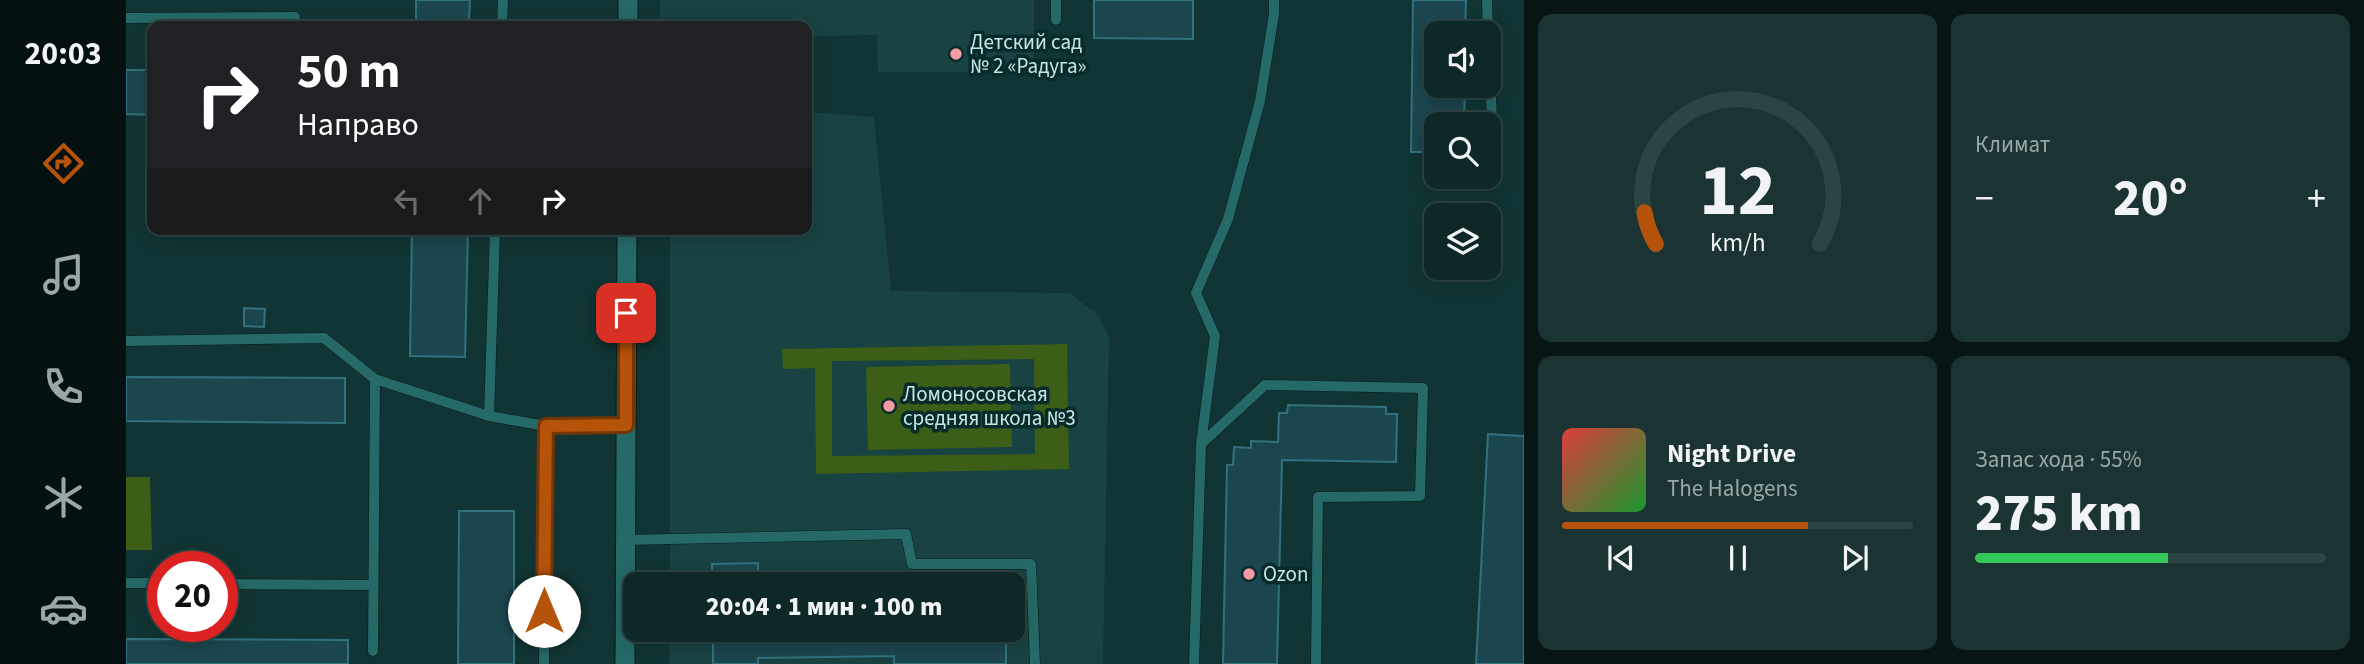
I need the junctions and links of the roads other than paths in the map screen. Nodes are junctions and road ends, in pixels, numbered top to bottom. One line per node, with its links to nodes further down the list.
1 (503, 0): 9 (lane)
2 (628, 0): 10 (street)
3 (1056, 0): 8 (lane)
4 (1274, 0): 19 (lane)
5 (1487, 0): 11 (lane)
6 (295, 17): 7 (lane)
7 (126, 18)
8 (1056, 20)
9 (502, 21)
10 (628, 21)
11 (1488, 21)
12 (495, 235): 16 (lane)
13 (627, 235): 17 (street)
14 (126, 341): 15 (lane)
15 (375, 379): 16 (lane); 24 (lane)
16 (489, 416): 18 (lane)
17 (626, 425): 18 (lane); 20 (street)
18 (546, 426): 26 (lane)
19 (1200, 444): 29 (lane); 30 (lane)
20 (625, 540): 27 (street); 28 (lane)
21 (126, 583): 22 (lane)
22 (147, 583)
23 (238, 584): 24 (lane)
24 (373, 585): 25 (lane)
25 (373, 650)
26 (544, 664)
27 (625, 664)
28 (1035, 664)
29 (1194, 664)
30 (1316, 664)

